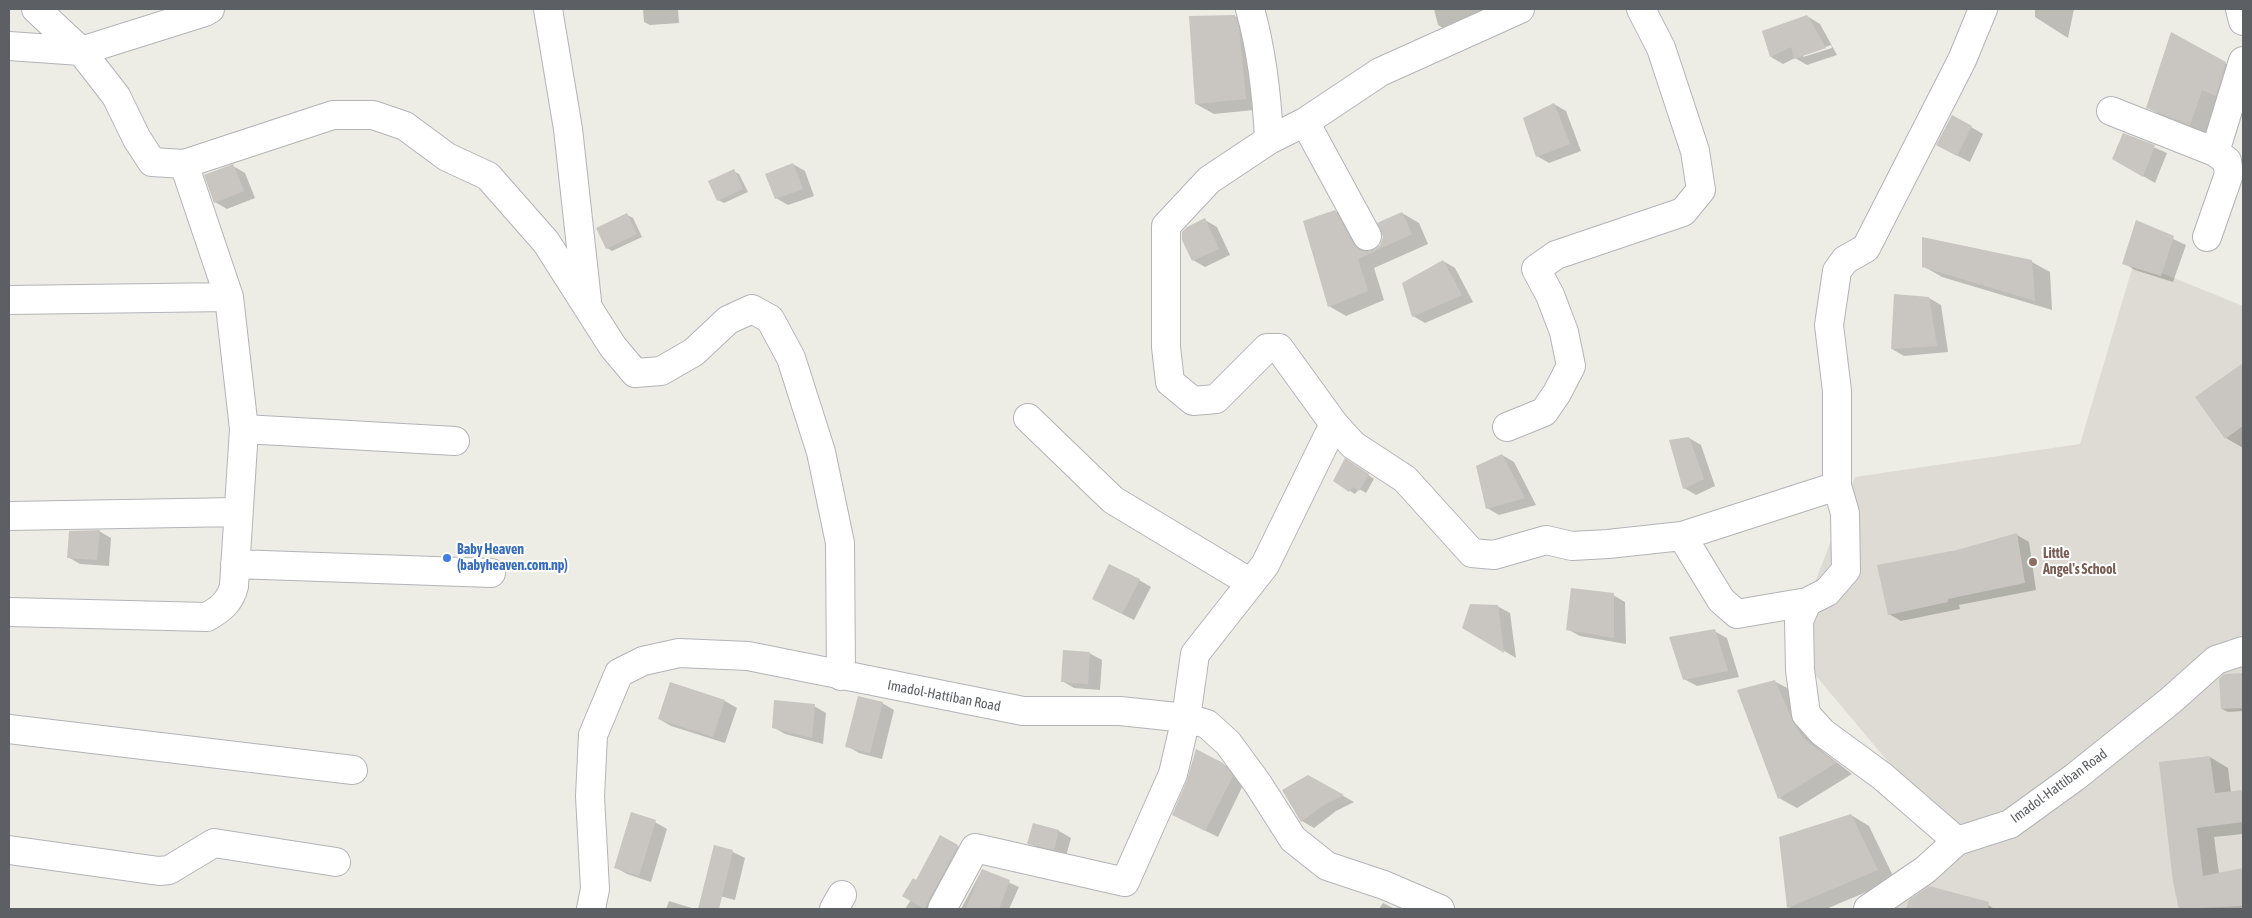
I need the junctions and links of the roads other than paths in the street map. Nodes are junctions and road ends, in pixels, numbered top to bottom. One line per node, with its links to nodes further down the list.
1 (36, 9): 12 (street)
2 (210, 9): 9 (street)
3 (548, 9): 23 (street)
4 (1250, 9): 16 (street)
5 (1520, 9): 15 (street)
6 (1640, 9): 26 (street)
7 (1983, 9): 29 (street)
8 (2240, 9): 10 (street)
9 (161, 17): 12 (street)
10 (2243, 21)
11 (9, 46): 12 (street)
12 (81, 51): 18 (street)
13 (2243, 61): 17 (street)
14 (2111, 112): 17 (street)
15 (1305, 122): 16 (street); 19 (street)
16 (1269, 140): 25 (street)
17 (2215, 152): 20 (street)
18 (184, 164): 21 (street); 23 (street)
19 (1367, 236)
20 (2207, 237)
21 (229, 297): 22 (street); 27 (street)
22 (9, 300)
23 (587, 308): 39 (street)
24 (1028, 418): 35 (street)
25 (1334, 424): 32 (street); 35 (street)
26 (1507, 427)
27 (244, 429): 28 (street); 30 (street)
28 (455, 441)
29 (1837, 486): 32 (street); 36 (street)
30 (238, 512): 31 (street); 33 (street)
31 (9, 516)
32 (1682, 536): 36 (street)
33 (235, 564): 34 (street); 37 (street)
34 (491, 573)
35 (1251, 583): 40 (street)
36 (1808, 602): 43 (street)
37 (9, 612)
38 (2243, 651): 43 (street, Imadol-Hattiban Road)
39 (841, 676): 40 (street, Imadol-Hattiban Road); 46 (street, Imadol-Hattiban Road)
40 (1186, 718): 47 (street); 48 (street, Imadol-Hattiban Road)
41 (9, 729): 42 (street)
42 (353, 770)
43 (1957, 841): 49 (street, Imadol-Hattiban Road)
44 (9, 850): 45 (street)
45 (336, 862)
46 (591, 909)
47 (942, 909)
48 (1440, 909)
49 (1868, 909)

